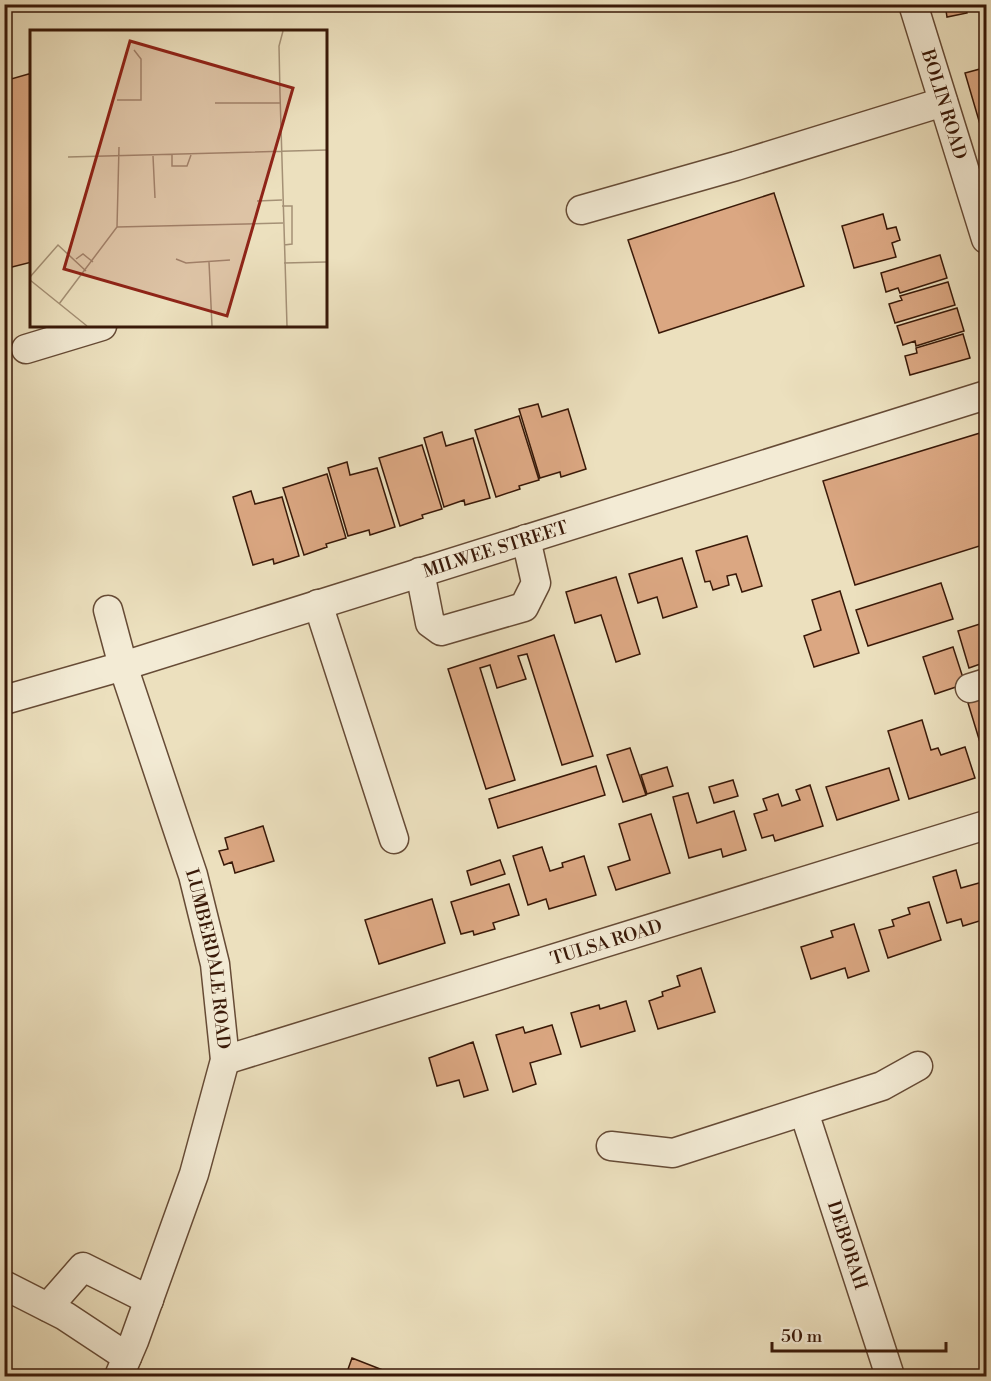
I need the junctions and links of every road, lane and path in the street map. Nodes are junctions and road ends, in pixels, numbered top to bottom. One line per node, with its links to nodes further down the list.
1 (913, 4): 2 (street, BOLIN ROAD)
2 (943, 102): 3 (street); 4 (street, BOLIN ROAD)
3 (580, 210)
4 (987, 239)
5 (99, 327): 6 (street)
6 (26, 349)
7 (987, 395): 8 (street, MILWEE STREET)
8 (526, 539): 9 (street, MILWEE STREET); 9 (street)
9 (420, 572): 10 (street, MILWEE STREET)
10 (318, 604): 12 (street, MILWEE STREET); 15 (street)
11 (108, 610): 12 (street, LUMBERDALE ROAD)
12 (123, 666): 13 (street, MILWEE STREET); 16 (street, LUMBERDALE ROAD)
13 (4, 700)
14 (987, 825): 16 (street, TULSA ROAD)
15 (394, 839)
16 (225, 1060): 21 (street, LUMBERDALE ROAD)
17 (918, 1066): 18 (street)
18 (804, 1112): 19 (street); 24 (street, DEBORAH)
19 (611, 1146)
20 (4, 1285): 22 (street)
21 (149, 1300): 22 (street); 23 (street, LUMBERDALE ROAD)
22 (48, 1307): 23 (street)
23 (123, 1367)
24 (890, 1377)

